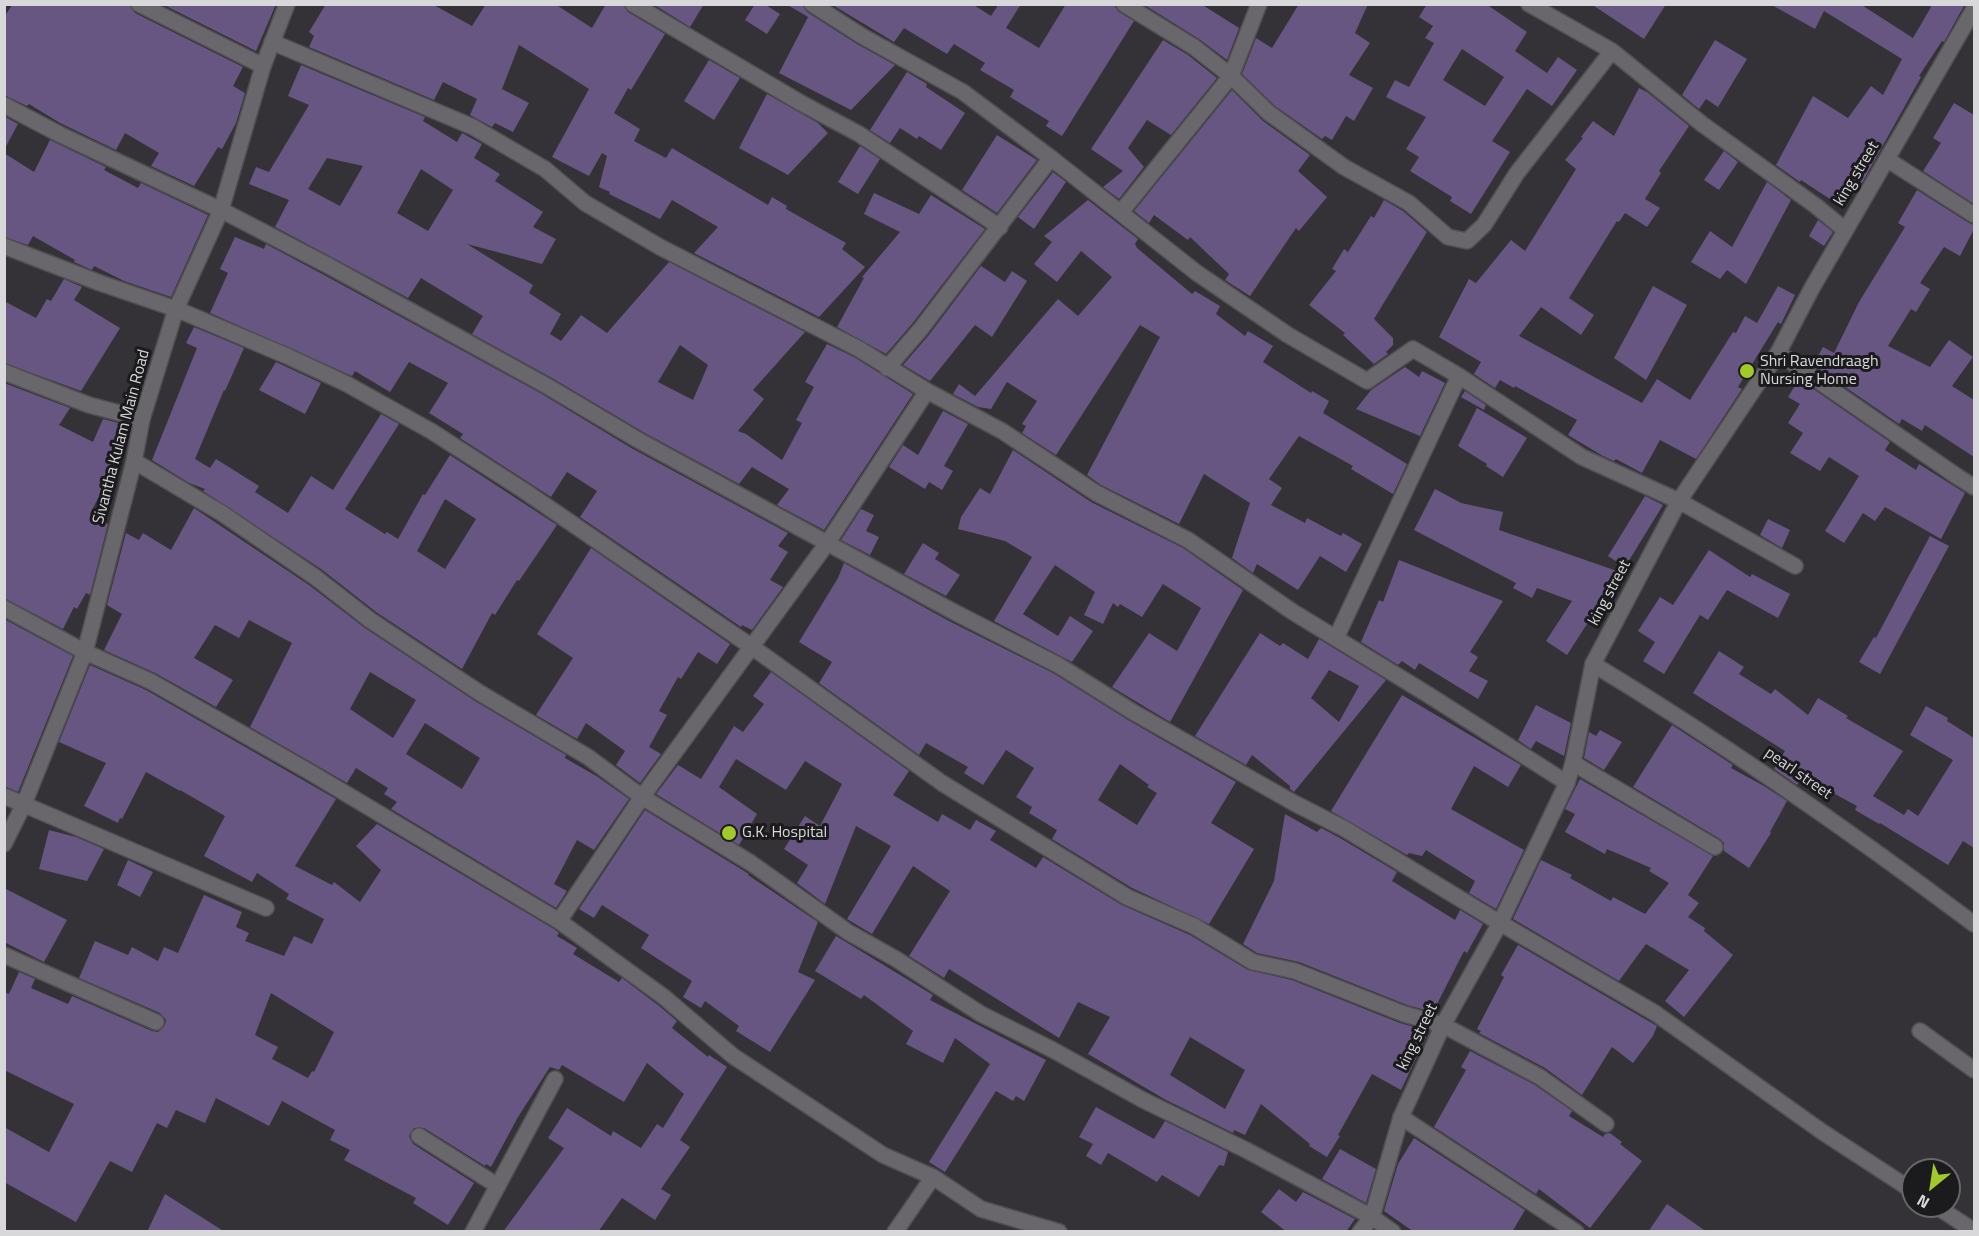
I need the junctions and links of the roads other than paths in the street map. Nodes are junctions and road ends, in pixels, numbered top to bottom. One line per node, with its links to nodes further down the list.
1 (139, 4): 11 (street)
2 (286, 4): 9 (street, Sivantha Kulam Main Road)
3 (633, 4): 19 (street)
4 (812, 4): 14 (street)
5 (1124, 4): 12 (street)
6 (1259, 4): 12 (street)
7 (1529, 4): 10 (street)
8 (1974, 9): 15 (street, king street)
9 (272, 42): 11 (street, Sivantha Kulam Main Road); 24 (street)
10 (1612, 51): 12 (street); 20 (street)
11 (263, 66): 16 (street, Sivantha Kulam Main Road)
12 (1231, 76): 17 (street)
13 (4, 105): 16 (street)
14 (1051, 158): 17 (street); 19 (street)
15 (1888, 160): 18 (street); 20 (street, king street)
16 (221, 210): 22 (street, Sivantha Kulam Main Road); 32 (street)
17 (1121, 212): 26 (street)
18 (1974, 215)
19 (1000, 227): 24 (street)
20 (1845, 230): 23 (street, king street)
21 (4, 246): 22 (street)
22 (176, 309): 28 (street, Sivantha Kulam Main Road); 36 (street)
23 (1778, 353): 30 (street); 31 (street, king street)
24 (887, 368): 27 (street)
25 (4, 372): 28 (street)
26 (1459, 376): 31 (street); 35 (street)
27 (927, 391): 32 (street); 35 (street)
28 (142, 419): 29 (street, Sivantha Kulam Main Road)
29 (134, 461): 37 (street, Sivantha Kulam Main Road); 42 (street)
30 (1974, 486)
31 (1679, 501): 33 (street); 38 (street, king street)
32 (828, 542): 36 (street); 48 (street)
33 (1795, 566)
34 (4, 608): 37 (street)
35 (1336, 638): 40 (street)
36 (752, 647): 42 (street); 52 (street)
37 (85, 652): 43 (street, Sivantha Kulam Main Road); 47 (street)
38 (1593, 664): 39 (street, king street); 49 (street, pearl street)
39 (1573, 763): 40 (street, king street); 45 (street)
40 (1568, 783): 48 (street, king street)
41 (4, 796): 43 (street)
42 (642, 797): 47 (street); 62 (street)
43 (24, 804): 44 (street, Sivantha Kulam Main Road); 46 (street)
44 (4, 844)
45 (1715, 848)
46 (266, 908)
47 (559, 921): 59 (street)
48 (1500, 923): 52 (street, king street); 60 (street)
49 (1974, 924)
50 (4, 955): 51 (street)
51 (156, 1022)
52 (1443, 1025): 56 (street, king street); 57 (street)
53 (1920, 1031): 54 (street)
54 (1974, 1070)
55 (555, 1079): 61 (street)
56 (1401, 1117): 62 (street, king street); 69 (street)
57 (1606, 1124)
58 (419, 1136): 61 (street)
59 (933, 1178): 65 (street); 66 (street)
60 (1901, 1183)
61 (498, 1186): 64 (street)
62 (1372, 1217): 67 (street, king street); 68 (street)
63 (1954, 1218): 70 (street)
64 (473, 1232)
65 (895, 1232)
66 (1059, 1232)
67 (1360, 1232)
68 (1393, 1232)
69 (1576, 1232)
70 (1974, 1232)

